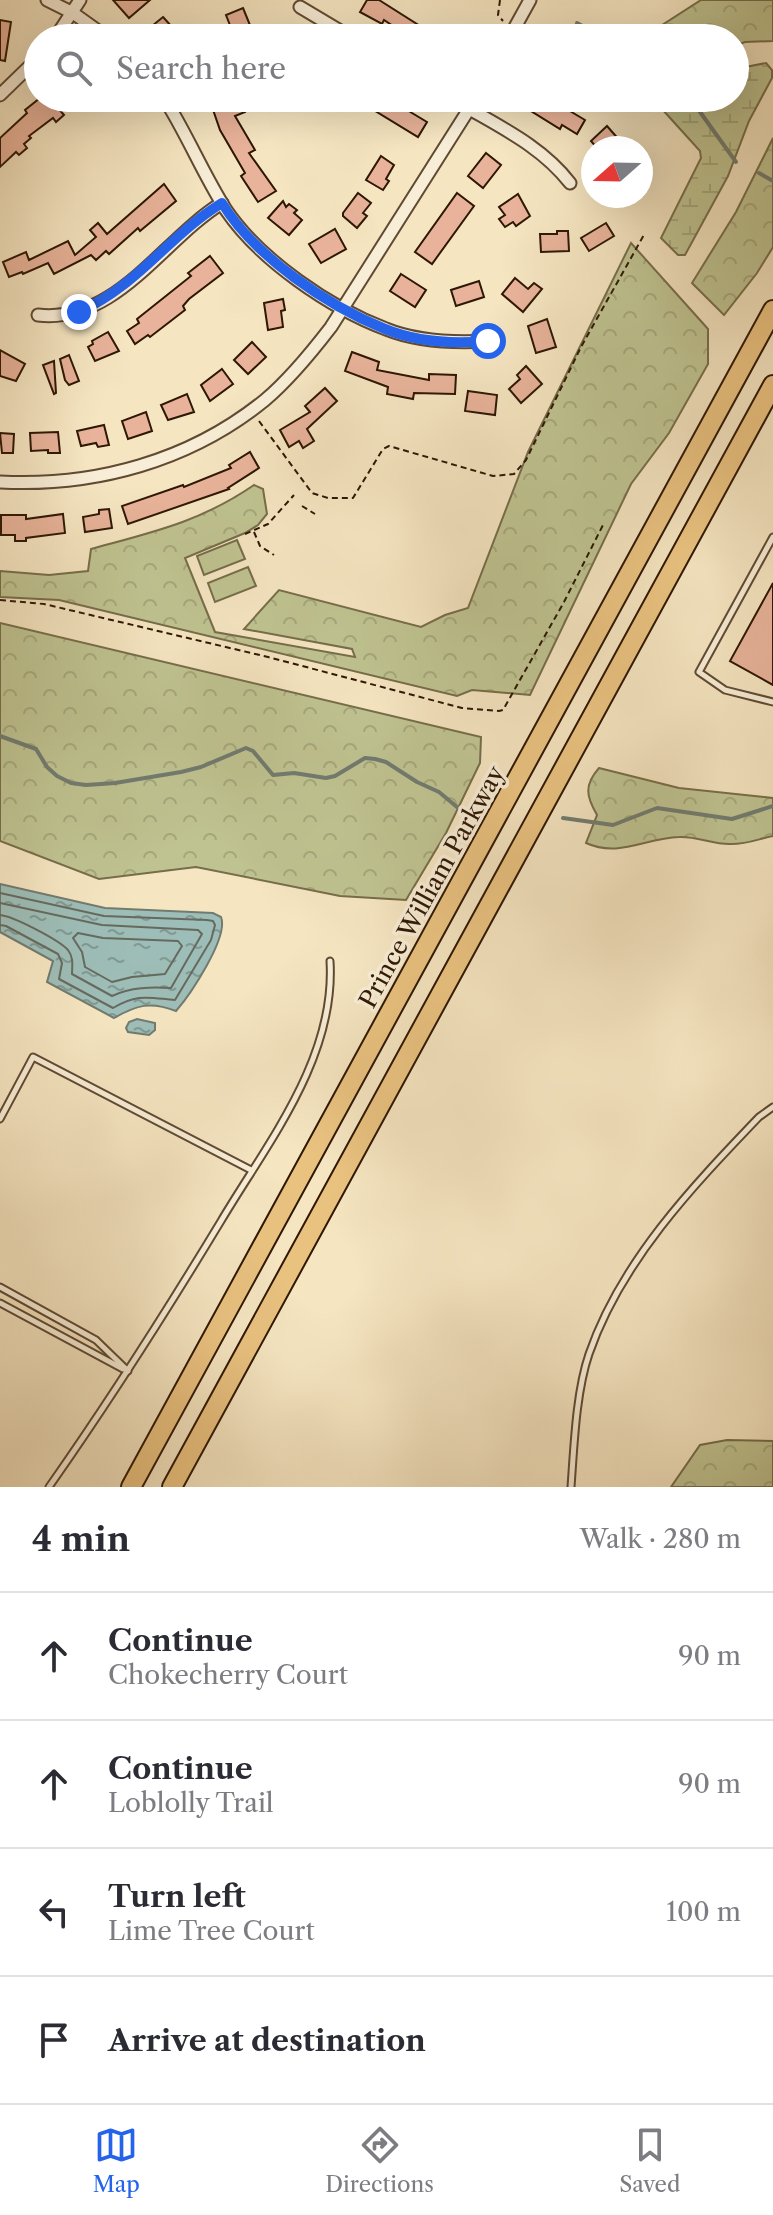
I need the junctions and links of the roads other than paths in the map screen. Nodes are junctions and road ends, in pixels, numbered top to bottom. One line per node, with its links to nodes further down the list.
1 (47, 0): 5 (street)
2 (80, 0): 5 (street)
3 (530, 0): 9 (street)
4 (300, 7): 8 (street)
5 (73, 13): 6 (street); 7 (street)
6 (65, 24)
7 (88, 24)
8 (329, 24)
9 (517, 24)
10 (24, 72): 11 (street)
11 (0, 95)
12 (172, 112): 16 (street)
13 (468, 112): 17 (street)
14 (473, 112): 15 (street)
15 (570, 183)
16 (222, 203): 17 (street); 19 (street)
17 (344, 309): 20 (street); 22 (street)
18 (773, 310): 33 (highway, Prince William Parkway)
19 (38, 315)
20 (488, 341)
21 (773, 385): 34 (highway)
22 (0, 482)
23 (773, 537): 24 (lane)
24 (773, 702)
25 (330, 961): 28 (lane)
26 (773, 1107): 35 (lane)
27 (0, 1119): 28 (lane)
28 (251, 1170): 31 (lane)
29 (0, 1287): 31 (lane)
30 (0, 1303): 31 (lane)
31 (128, 1371): 32 (lane)
32 (49, 1487)
33 (131, 1487)
34 (172, 1487)
35 (571, 1487)

